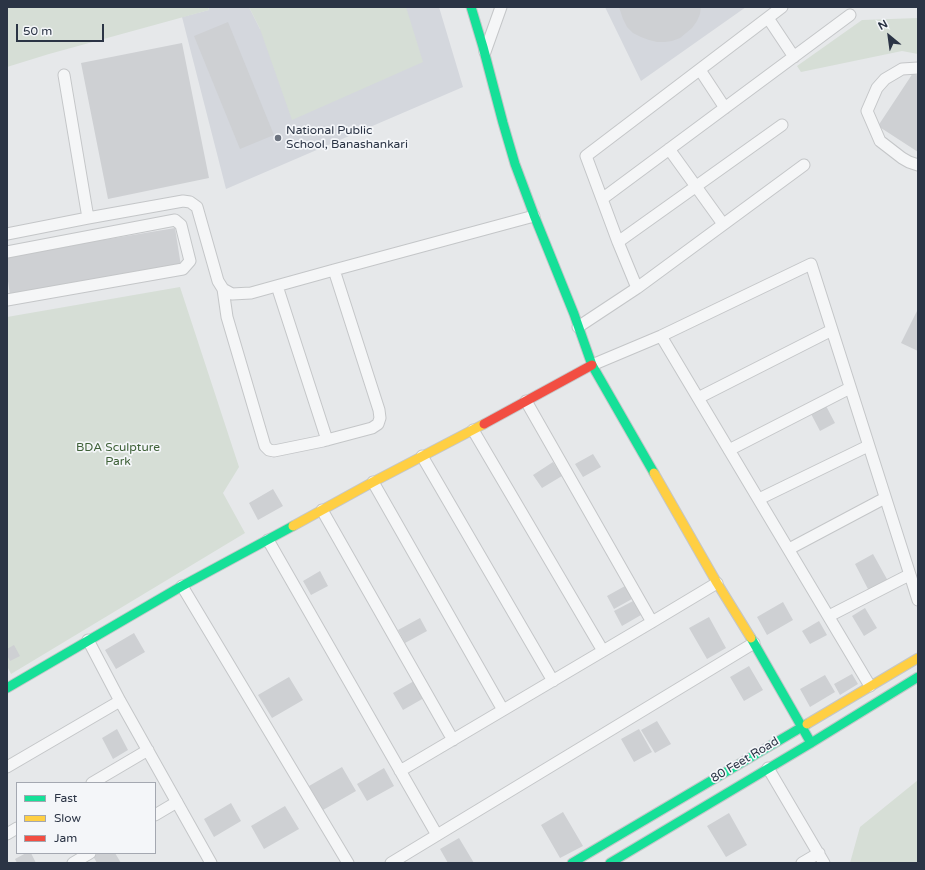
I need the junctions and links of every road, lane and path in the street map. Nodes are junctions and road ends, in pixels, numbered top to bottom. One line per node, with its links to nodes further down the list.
1 (471, 7): 6 (street)
2 (501, 7): 6 (street)
3 (782, 7): 5 (street)
4 (850, 15): 7 (street)
5 (768, 18): 7 (street); 9 (street)
6 (484, 53): 18 (street)
7 (794, 57): 11 (street)
8 (918, 68): 15 (street)
9 (700, 70): 11 (street); 17 (street)
10 (64, 75): 19 (street)
11 (725, 108): 13 (street)
12 (782, 125): 16 (street)
13 (669, 149): 16 (street); 17 (street)
14 (804, 165): 20 (street)
15 (918, 165)
16 (696, 186): 20 (street); 23 (street)
17 (602, 199): 23 (street)
18 (534, 216): 26 (street); 31 (street)
19 (88, 218): 21 (street); 29 (street)
20 (723, 224): 28 (street)
21 (50, 226): 22 (street); 24 (street)
22 (7, 234)
23 (618, 242): 28 (street)
24 (53, 244): 25 (street); 30 (street)
25 (7, 252)
26 (334, 270): 27 (street); 39 (street)
27 (277, 286): 29 (street); 39 (street)
28 (637, 288): 31 (street)
29 (223, 289): 39 (street)
30 (7, 300)
31 (580, 330): 34 (street)
32 (832, 330): 33 (street); 35 (street); 36 (street)
33 (661, 336): 34 (street); 36 (street)
34 (592, 365): 37 (street); 50 (street)
35 (850, 388): 40 (street); 41 (street)
36 (698, 398): 41 (street)
37 (526, 401): 38 (street); 54 (street)
38 (473, 430): 42 (street); 57 (street)
39 (327, 440)
40 (868, 446): 44 (street); 45 (street)
41 (729, 450): 45 (street)
42 (422, 456): 43 (street); 60 (street)
43 (373, 482): 46 (street); 64 (street)
44 (885, 498): 48 (street); 49 (street)
45 (759, 499): 48 (street)
46 (322, 510): 47 (street); 66 (street)
47 (268, 540): 51 (street); 71 (street)
48 (789, 549): 53 (street)
49 (909, 575): 52 (street); 53 (street)
50 (717, 583): 54 (street); 56 (street)
51 (182, 586): 55 (street); 82 (street)
52 (918, 600)
53 (829, 616): 61 (street)
54 (652, 622): 57 (street)
55 (88, 640): 62 (street); 63 (street)
56 (754, 643): 65 (street); 77 (street)
57 (603, 651): 60 (street)
58 (918, 658): 61 (street, 80 Feet Road)
59 (918, 677): 67 (street, 80 Feet Road)
60 (553, 681): 64 (street)
61 (870, 686): 65 (street, 80 Feet Road)
62 (7, 688)
63 (120, 701): 68 (street); 69 (street)
64 (503, 710): 66 (street)
65 (801, 726): 67 (street); 84 (street, 80 Feet Road)
66 (453, 740): 71 (street)
67 (811, 743): 70 (street, 80 Feet Road)
68 (148, 750): 72 (street); 73 (street)
69 (7, 767)
70 (768, 768): 78 (street); 85 (street, 80 Feet Road)
71 (400, 771): 77 (street)
72 (94, 782)
73 (177, 802): 74 (street); 81 (street)
74 (156, 814)
75 (16, 829): 76 (street)
76 (7, 834)
77 (437, 835): 83 (street)
78 (819, 853): 86 (street); 87 (street)
79 (88, 854): 80 (street)
80 (73, 863)
81 (211, 863)
82 (348, 863)
83 (391, 863)
84 (572, 863)
85 (610, 863)
86 (802, 863)
87 (824, 863)

